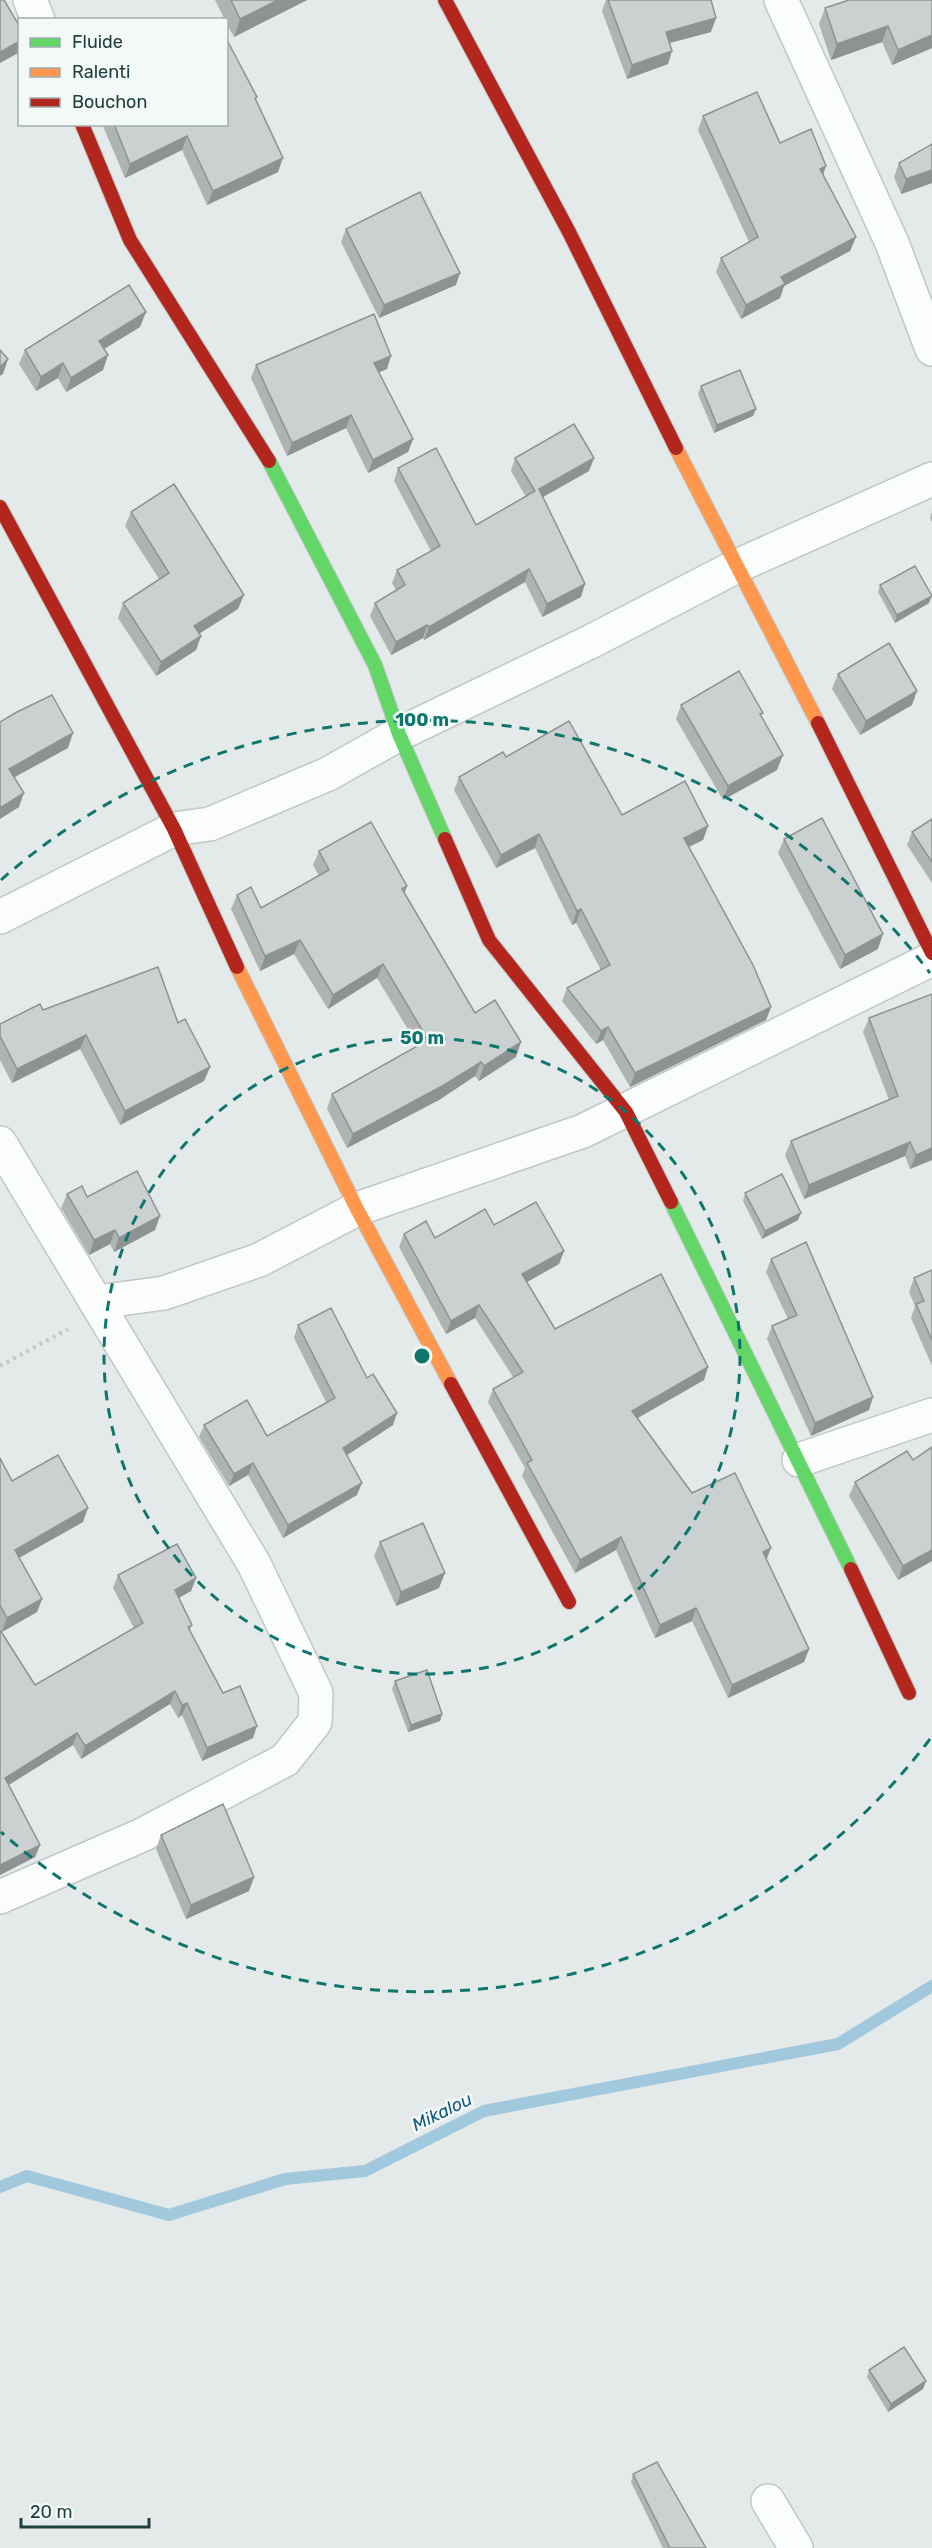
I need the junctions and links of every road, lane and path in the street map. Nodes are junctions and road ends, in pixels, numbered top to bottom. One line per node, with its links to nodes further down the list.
1 (30, 0): 4 (street)
2 (445, 0): 9 (street)
3 (781, 0): 6 (street)
4 (37, 18)
5 (83, 126): 10 (street)
6 (932, 349)
7 (932, 479): 9 (street)
8 (0, 507): 11 (street)
9 (735, 567): 10 (street); 13 (street)
10 (399, 734): 11 (street); 15 (street)
11 (174, 830): 12 (street); 17 (street)
12 (0, 917)
13 (932, 953)
14 (932, 958): 15 (street)
15 (626, 1112): 17 (street); 21 (street)
16 (0, 1143): 18 (street)
17 (357, 1209): 18 (street); 22 (street)
18 (98, 1302): 19 (path); 24 (street)
19 (0, 1366)
20 (932, 1414): 21 (street)
21 (799, 1460): 23 (street)
22 (569, 1602)
23 (909, 1693)
24 (0, 1897)
25 (768, 2501): 26 (street)
26 (796, 2548)

